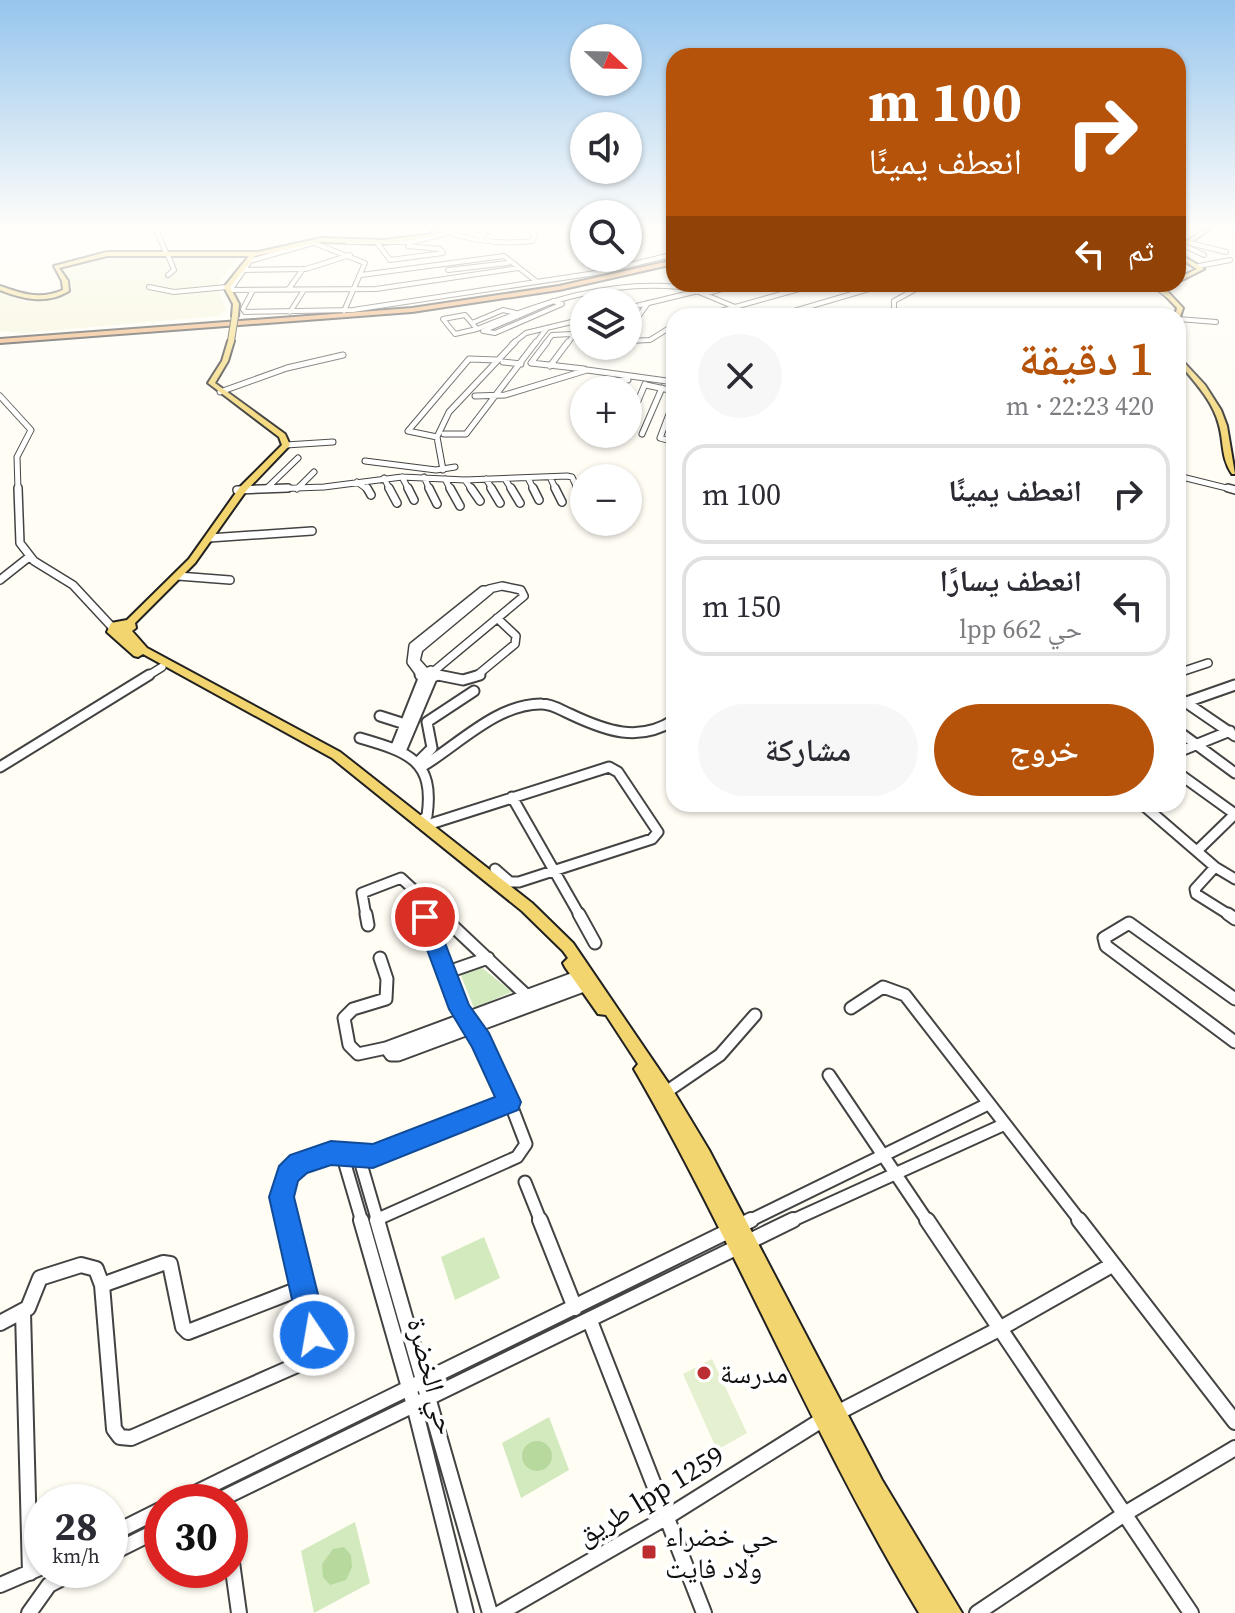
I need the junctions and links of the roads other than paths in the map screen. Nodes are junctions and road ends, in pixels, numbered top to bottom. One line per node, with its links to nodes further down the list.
1 (236, 304): 37 (main road, bridge)
2 (245, 304): 15 (street)
3 (295, 304): 15 (street)
4 (347, 304): 14 (street)
5 (389, 304): 14 (street)
6 (477, 304): 27 (highway)
7 (539, 304): 16 (street)
8 (541, 304): 9 (street)
9 (561, 304)
10 (729, 304): 12 (street)
11 (745, 304): 12 (street)
12 (735, 307): 13 (street)
13 (731, 308)
14 (344, 311): 15 (street)
15 (290, 312)
16 (516, 313): 19 (street); 22 (street)
17 (1186, 319): 18 (street)
18 (1216, 322)
19 (472, 323): 22 (street); 22 (street)
20 (570, 323): 21 (street)
21 (547, 328): 29 (street); 30 (street)
22 (477, 329)
23 (666, 330): 26 (street)
24 (570, 334): 31 (street)
25 (570, 337): 31 (street)
26 (642, 340)
27 (0, 343)
28 (343, 355): 43 (street)
29 (500, 361): 30 (street); 49 (street); 49 (street)
30 (521, 364): 46 (street)
31 (550, 366): 33 (street)
32 (1186, 369): 58 (main road)
33 (587, 370): 35 (street); 46 (street)
34 (621, 370): 35 (street)
35 (610, 373): 36 (street)
36 (666, 381)
37 (211, 383): 43 (main road); 73 (main road)
38 (642, 383): 39 (street)
39 (645, 384): 40 (street); 42 (street)
40 (662, 388): 41 (street); 48 (street)
41 (666, 389)
42 (642, 391)
43 (220, 392): 52 (main road)
44 (0, 396): 87 (street)
45 (475, 396): 46 (street)
46 (495, 396): 49 (street)
47 (666, 422): 50 (street)
48 (642, 434)
49 (441, 436): 56 (street)
50 (666, 439)
51 (333, 442): 52 (street)
52 (286, 445): 73 (main road)
53 (298, 458): 71 (street)
54 (365, 461): 56 (street)
55 (455, 467): 56 (street)
56 (443, 470)
57 (314, 472): 72 (street)
58 (1235, 472)
59 (402, 477): 60 (street); 63 (street); 76 (street)
60 (424, 477): 66 (street); 83 (street)
61 (550, 477): 62 (street); 64 (street); 79 (street)
62 (570, 477)
63 (384, 478): 70 (street); 80 (street)
64 (528, 478): 68 (street); 77 (street)
65 (1186, 478): 74 (street)
66 (445, 479): 69 (street); 84 (street)
67 (486, 479): 68 (street); 69 (street); 81 (street)
68 (505, 479): 82 (street)
69 (465, 480): 78 (street)
70 (352, 482): 72 (street); 75 (street)
71 (266, 489): 72 (street); 73 (street)
72 (297, 489)
73 (240, 490): 86 (main road); 92 (main road)
74 (1235, 490)
75 (371, 495)
76 (414, 500)
77 (539, 500)
78 (480, 501)
79 (562, 502)
80 (397, 503)
81 (500, 503)
82 (520, 503)
83 (437, 504)
84 (460, 506)
85 (312, 531): 86 (street)
86 (209, 538): 88 (main road)
87 (29, 557): 89 (street); 92 (street)
88 (178, 576): 90 (street); 92 (main road)
89 (0, 580)
90 (230, 580)
91 (497, 618): 96 (street); 96 (street); 96 (street)
92 (120, 627): 94 (main road); 118 (main road)
93 (1208, 663): 95 (street)
94 (162, 667): 112 (street); 131 (main road)
95 (1186, 670)
96 (429, 675): 101 (street)
97 (1234, 686): 99 (street)
98 (474, 691): 111 (street)
99 (1186, 700)
100 (1186, 704): 105 (street)
101 (415, 707): 103 (street); 110 (street)
102 (380, 716): 103 (street)
103 (405, 724): 110 (street)
104 (666, 726): 111 (street)
105 (1233, 732): 108 (street)
106 (1186, 737): 108 (street)
107 (360, 738): 110 (street)
108 (1196, 745): 109 (street); 113 (street)
109 (1186, 749)
110 (398, 750): 111 (street)
111 (421, 763): 118 (street)
112 (0, 767)
113 (1235, 773)
114 (1186, 779): 117 (street)
115 (512, 797): 118 (street); 122 (street); 122 (street)
116 (1152, 812): 119 (street)
117 (1235, 814): 119 (street)
118 (422, 824): 139 (main road)
119 (1198, 850): 120 (street)
120 (1215, 867): 123 (street); 125 (street)
121 (495, 869): 122 (street)
122 (554, 871): 127 (street)
123 (1233, 876)
124 (422, 898): 126 (street); 129 (street); 130 (street)
125 (1235, 919)
126 (368, 925)
127 (595, 943)
128 (380, 958): 136 (street)
129 (488, 958): 130 (street); 132 (street)
130 (445, 973): 136 (street)
131 (583, 980): 132 (street); 136 (street); 149 (main road)
132 (526, 995): 136 (street)
133 (1235, 999): 137 (street)
134 (851, 1008): 141 (street)
135 (755, 1015): 139 (street)
136 (470, 1024): 140 (street)
137 (1235, 1042)
138 (829, 1075): 144 (street)
139 (666, 1092): 149 (main road)
140 (510, 1102): 145 (street); 148 (street)
141 (988, 1104): 142 (street); 144 (street)
142 (1005, 1124): 146 (street); 151 (street)
143 (342, 1154): 145 (street); 153 (street); 160 (street, حي الخضرة)
144 (883, 1156): 146 (street); 149 (street)
145 (359, 1157): 148 (street)
146 (895, 1174): 150 (street); 158 (street)
147 (525, 1182): 154 (street)
148 (378, 1219): 159 (street)
149 (736, 1228): 150 (main road); 154 (street)
150 (744, 1243): 156 (street); 162 (main road)
151 (1112, 1265): 158 (street, طريق lpp 1259); 163 (street)
152 (102, 1285): 153 (street); 153 (street); 155 (street)
153 (304, 1287)
154 (575, 1308): 159 (street)
155 (23, 1312): 157 (street); 165 (street)
156 (590, 1321): 161 (street); 169 (street)
157 (0, 1323)
158 (1001, 1328): 162 (street, طريق lpp 1259); 168 (street)
159 (425, 1383): 160 (street); 161 (street)
160 (412, 1398): 161 (street); 166 (street); 167 (street); 176 (street, حي الخضرة)
161 (429, 1398): 177 (street)
162 (831, 1416): 169 (street, طريق lpp 1259); 180 (main road); 181 (main road)
163 (1235, 1422)
164 (1235, 1448): 168 (street)
165 (32, 1484)
166 (218, 1484)
167 (248, 1486)
168 (1126, 1513): 182 (street); 183 (street)
169 (667, 1517): 178 (street, طريق lpp 1259); 179 (street)
170 (24, 1575): 171 (street)
171 (0, 1585)
172 (47, 1588): 174 (street)
173 (236, 1588): 175 (street)
174 (29, 1613)
175 (239, 1613)
176 (466, 1613)
177 (490, 1613)
178 (500, 1613)
179 (704, 1613)
180 (931, 1613)
181 (951, 1613)
182 (977, 1613)
183 (1191, 1613)

